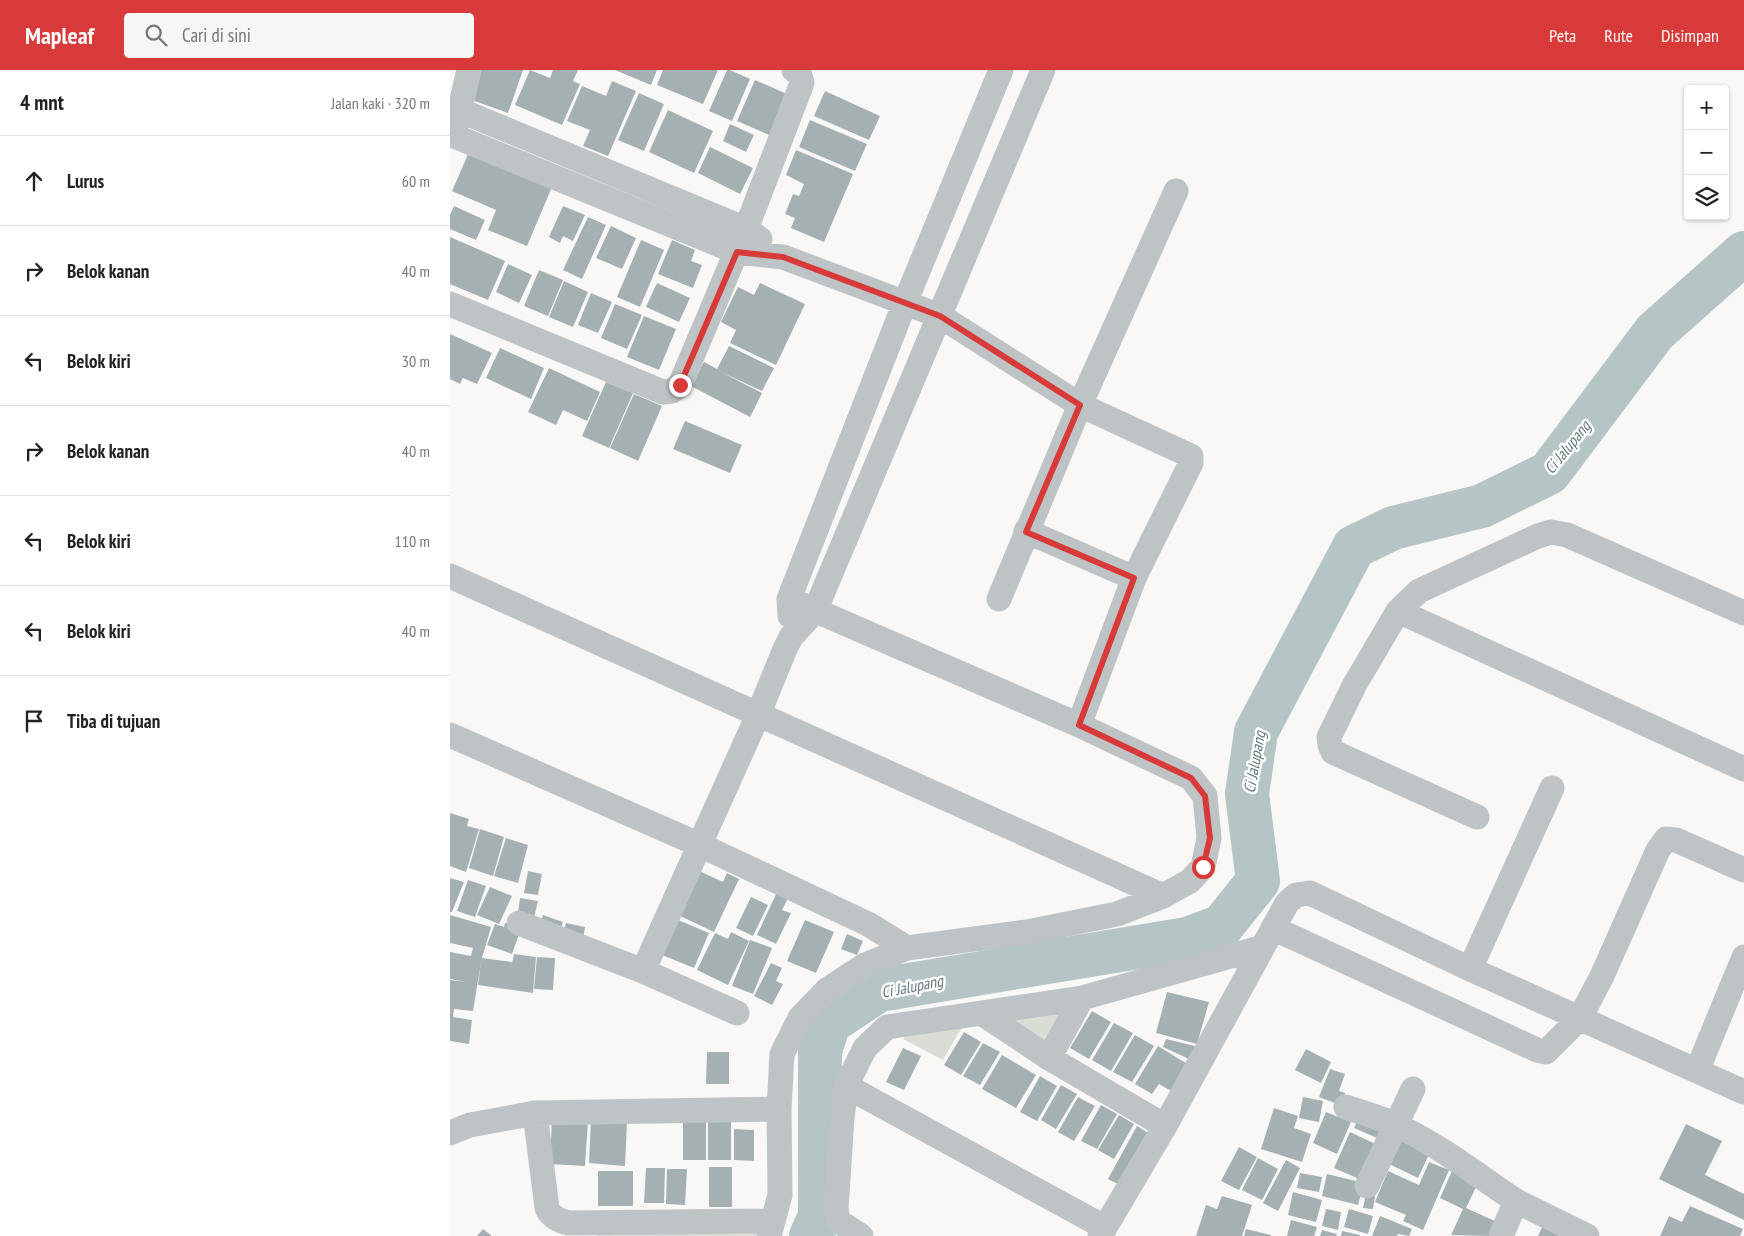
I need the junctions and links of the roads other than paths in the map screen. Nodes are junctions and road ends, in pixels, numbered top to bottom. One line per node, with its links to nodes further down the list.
1 (469, 70): 5 (street)
2 (794, 70): 8 (street)
3 (1001, 70): 9 (street)
4 (1043, 70): 11 (street)
5 (460, 110): 6 (street); 8 (street)
6 (452, 143): 8 (street)
7 (1176, 191): 12 (street)
8 (742, 240): 9 (street); 10 (street)
9 (906, 302): 11 (street); 16 (street)
10 (450, 304)
11 (940, 316): 12 (street); 18 (street)
12 (1080, 405): 13 (street); 15 (street)
13 (1026, 532): 15 (street); 17 (street)
14 (450, 576): 22 (street)
15 (1134, 578): 23 (street)
16 (789, 599): 18 (street); 21 (street)
17 (999, 599)
18 (815, 611): 21 (street); 23 (street)
19 (1398, 611): 20 (street); 25 (street); 27 (street)
20 (1744, 613)
21 (791, 637): 22 (street)
22 (758, 715): 28 (street); 30 (street)
23 (1079, 725): 30 (street)
24 (450, 735): 28 (street)
25 (1744, 769)
26 (1552, 788): 35 (street)
27 (1477, 817)
28 (700, 845): 33 (street); 36 (street)
29 (1744, 870): 40 (street)
30 (1163, 896): 33 (street)
31 (520, 923): 36 (street)
32 (1268, 937): 35 (street); 37 (street); 40 (street); 50 (street)
33 (907, 948): 47 (street)
34 (1744, 957): 42 (street)
35 (1470, 969): 40 (street)
36 (642, 971): 38 (street)
37 (1082, 998): 39 (street); 41 (street)
38 (737, 1012)
39 (983, 1014): 41 (street); 43 (street)
40 (1580, 1018): 42 (street)
41 (1049, 1058): 50 (street)
42 (1697, 1070): 45 (street)
43 (846, 1086): 56 (street); 57 (street)
44 (1413, 1089): 49 (street)
45 (1744, 1092)
46 (1346, 1107): 49 (street)
47 (779, 1109): 48 (street); 55 (street)
48 (534, 1113): 51 (street); 54 (street)
49 (1396, 1124): 52 (street); 53 (street)
50 (1165, 1126): 56 (street)
51 (450, 1133)
52 (1367, 1186)
53 (1516, 1201): 58 (street); 59 (street)
54 (575, 1229): 55 (street)
55 (771, 1229)
56 (1102, 1232)
57 (861, 1236)
58 (1501, 1236)
59 (1587, 1236)

